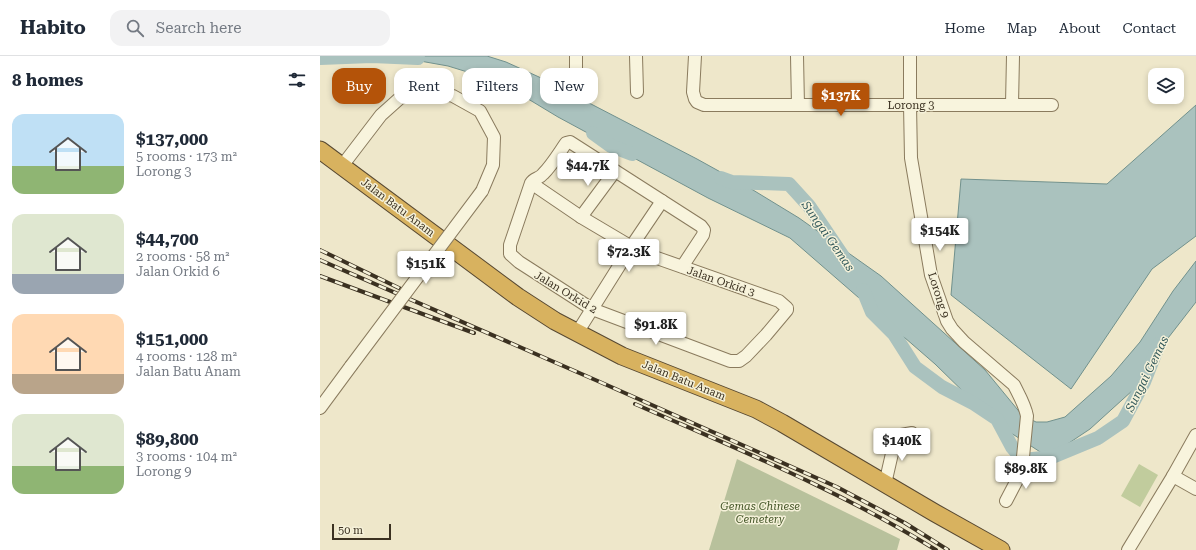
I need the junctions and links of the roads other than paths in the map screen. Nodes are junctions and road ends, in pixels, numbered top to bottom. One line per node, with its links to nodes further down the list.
1 (576, 56): 7 (street)
2 (636, 56): 8 (street)
3 (695, 56): 11 (street, Lorong 3)
4 (797, 56): 11 (street)
5 (910, 56): 12 (street, Lorong 9)
6 (1013, 56): 9 (street)
7 (576, 68)
8 (637, 92)
9 (1012, 104): 10 (street, Lorong 3); 12 (street, Lorong 3)
10 (1052, 104)
11 (798, 105): 12 (street, Lorong 3)
12 (910, 105): 30 (street, Lorong 9)
13 (320, 150): 14 (highway, Jalan Batu Anam)
14 (342, 166): 23 (highway, Jalan Batu Anam); 24 (street, bridge)
15 (615, 171): 16 (street); 17 (street); 18 (street)
16 (531, 183): 18 (street, Jalan Orkid 3); 22 (street, Jalan Orkid 2)
17 (662, 201): 19 (street); 20 (street)
18 (581, 217): 19 (street, Jalan Orkid 3)
19 (631, 247): 20 (street, Jalan Orkid 3); 22 (street)
20 (682, 267): 21 (street, Jalan Orkid 3)
21 (787, 308): 22 (street, Jalan Orkid 2)
22 (592, 309): 23 (street)
23 (577, 333): 28 (highway, Jalan Batu Anam)
24 (320, 408)
25 (912, 433): 28 (street)
26 (1196, 435): 27 (street)
27 (1173, 476): 29 (street); 32 (street)
28 (885, 484): 31 (highway, Jalan Batu Anam)
29 (1196, 489)
30 (1006, 501)
31 (1001, 550)
32 (1128, 550)

